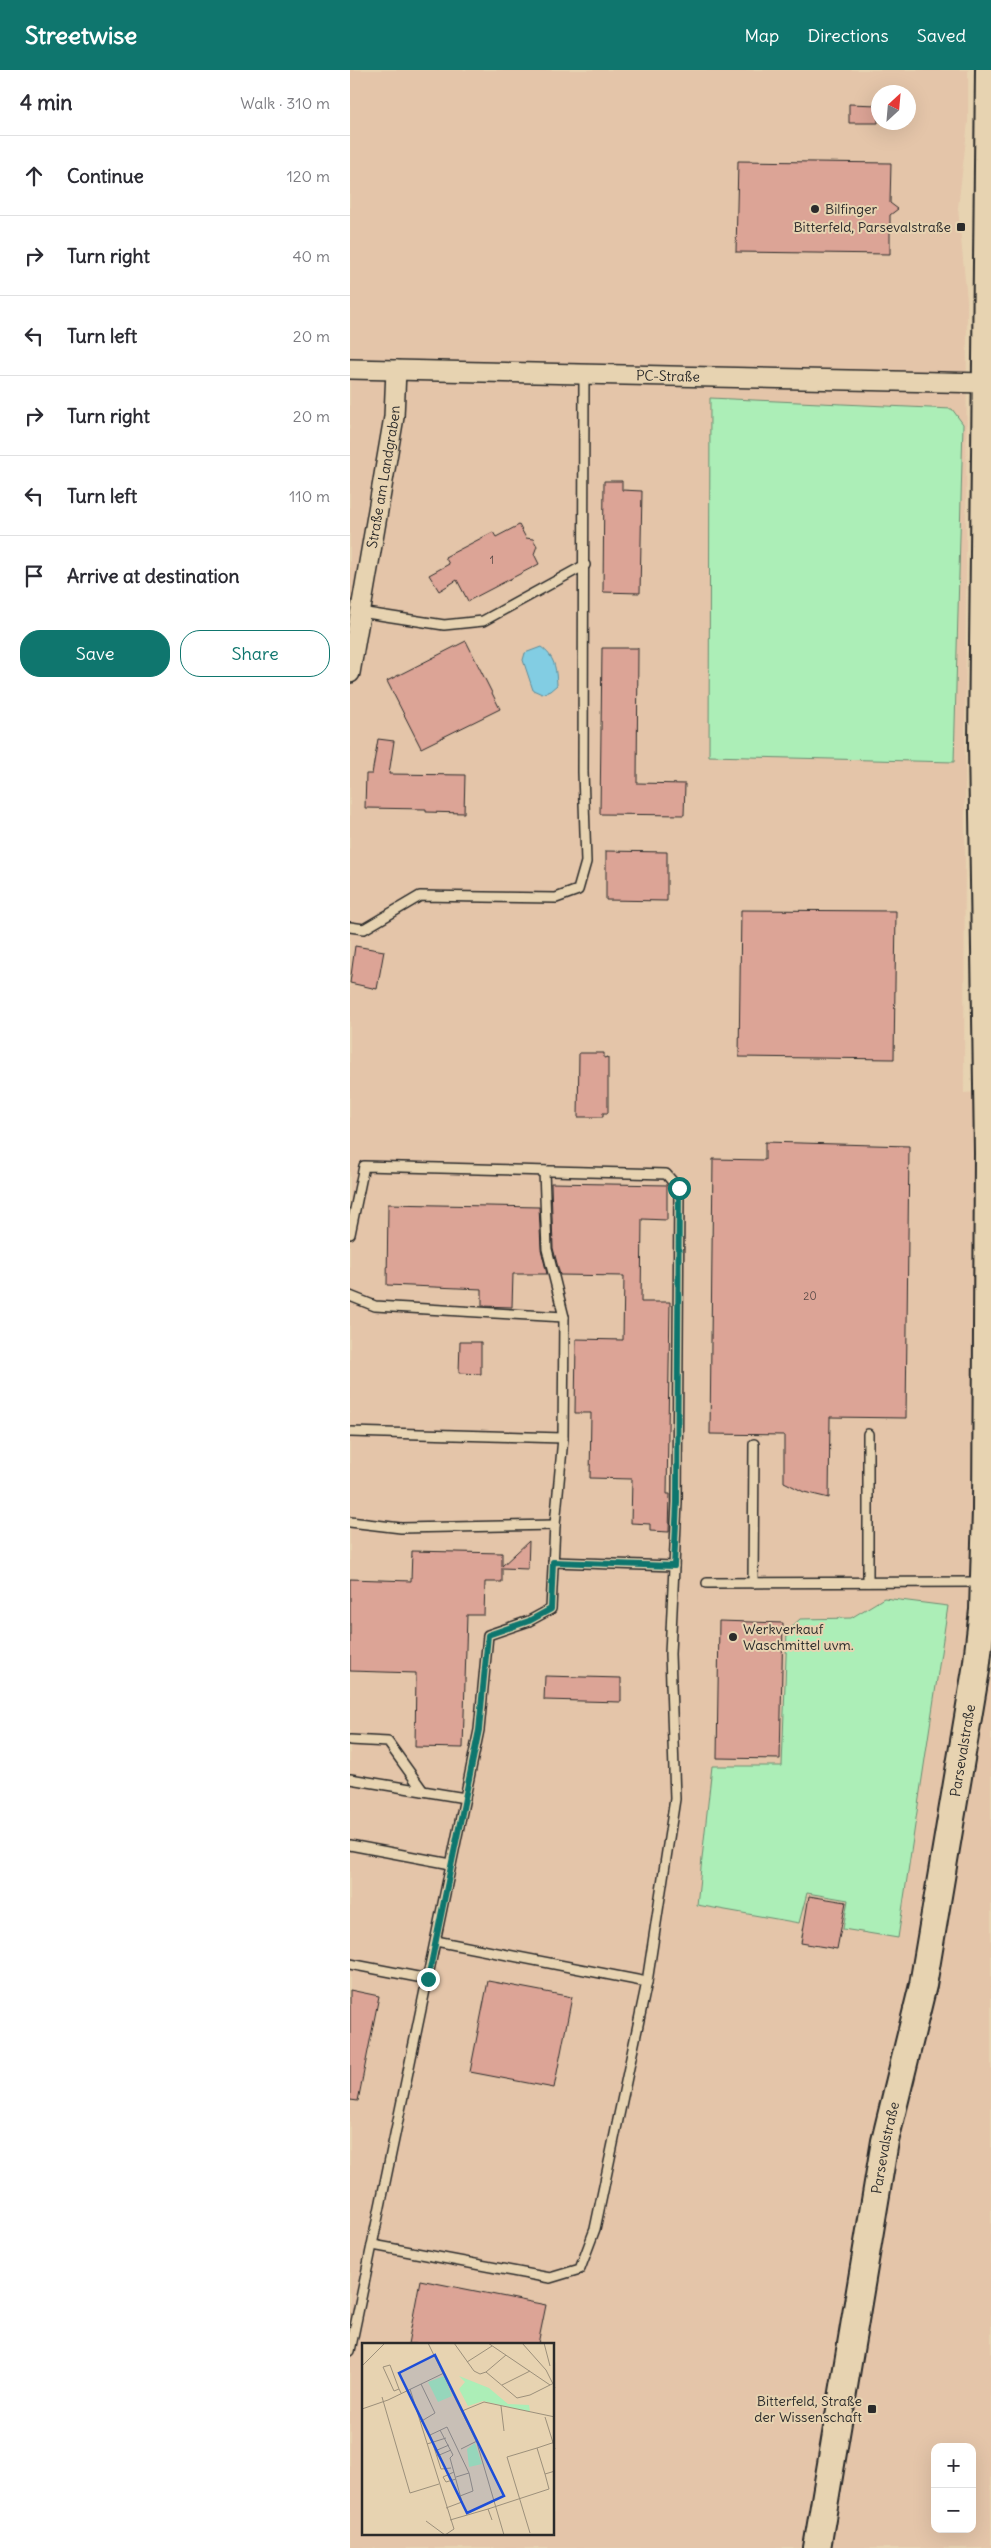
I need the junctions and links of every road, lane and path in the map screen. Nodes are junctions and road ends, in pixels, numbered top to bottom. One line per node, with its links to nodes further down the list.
1 (989, 70): 5 (street, Parsevalstraße)
2 (350, 369): 3 (street, PC-Straße)
3 (396, 370): 4 (street, PC-Straße); 7 (street, Straße am Landgraben)
4 (584, 374): 5 (street, PC-Straße); 6 (lane)
5 (986, 383): 10 (street, Parsevalstraße)
6 (584, 565): 7 (lane); 9 (lane)
7 (360, 612): 8 (street, Straße am Landgraben)
8 (350, 673)
9 (350, 927)
10 (988, 1051): 24 (street, Parsevalstraße)
11 (544, 1171): 12 (lane); 14 (lane); 22 (lane)
12 (350, 1234)
13 (350, 1296): 14 (lane)
14 (564, 1317): 17 (lane)
15 (350, 1432): 17 (lane)
16 (868, 1434): 23 (lane)
17 (563, 1438): 20 (lane)
18 (754, 1444): 26 (lane)
19 (350, 1522): 20 (lane)
20 (555, 1524): 21 (lane)
21 (553, 1562): 22 (lane); 30 (lane)
22 (674, 1566): 36 (lane)
23 (868, 1582): 24 (lane); 26 (lane)
24 (984, 1582): 39 (street, Parsevalstraße)
25 (707, 1583): 26 (lane)
26 (753, 1583)
27 (350, 1740): 29 (lane)
28 (350, 1779): 29 (lane)
29 (423, 1791): 30 (lane)
30 (465, 1798): 32 (lane)
31 (350, 1846): 32 (lane)
32 (452, 1864): 33 (lane)
33 (436, 1941): 35 (lane); 36 (lane)
34 (350, 1964): 35 (lane)
35 (428, 1979): 37 (lane)
36 (647, 1982): 37 (lane)
37 (373, 2245): 38 (lane)
38 (350, 2351)
39 (817, 2548)

